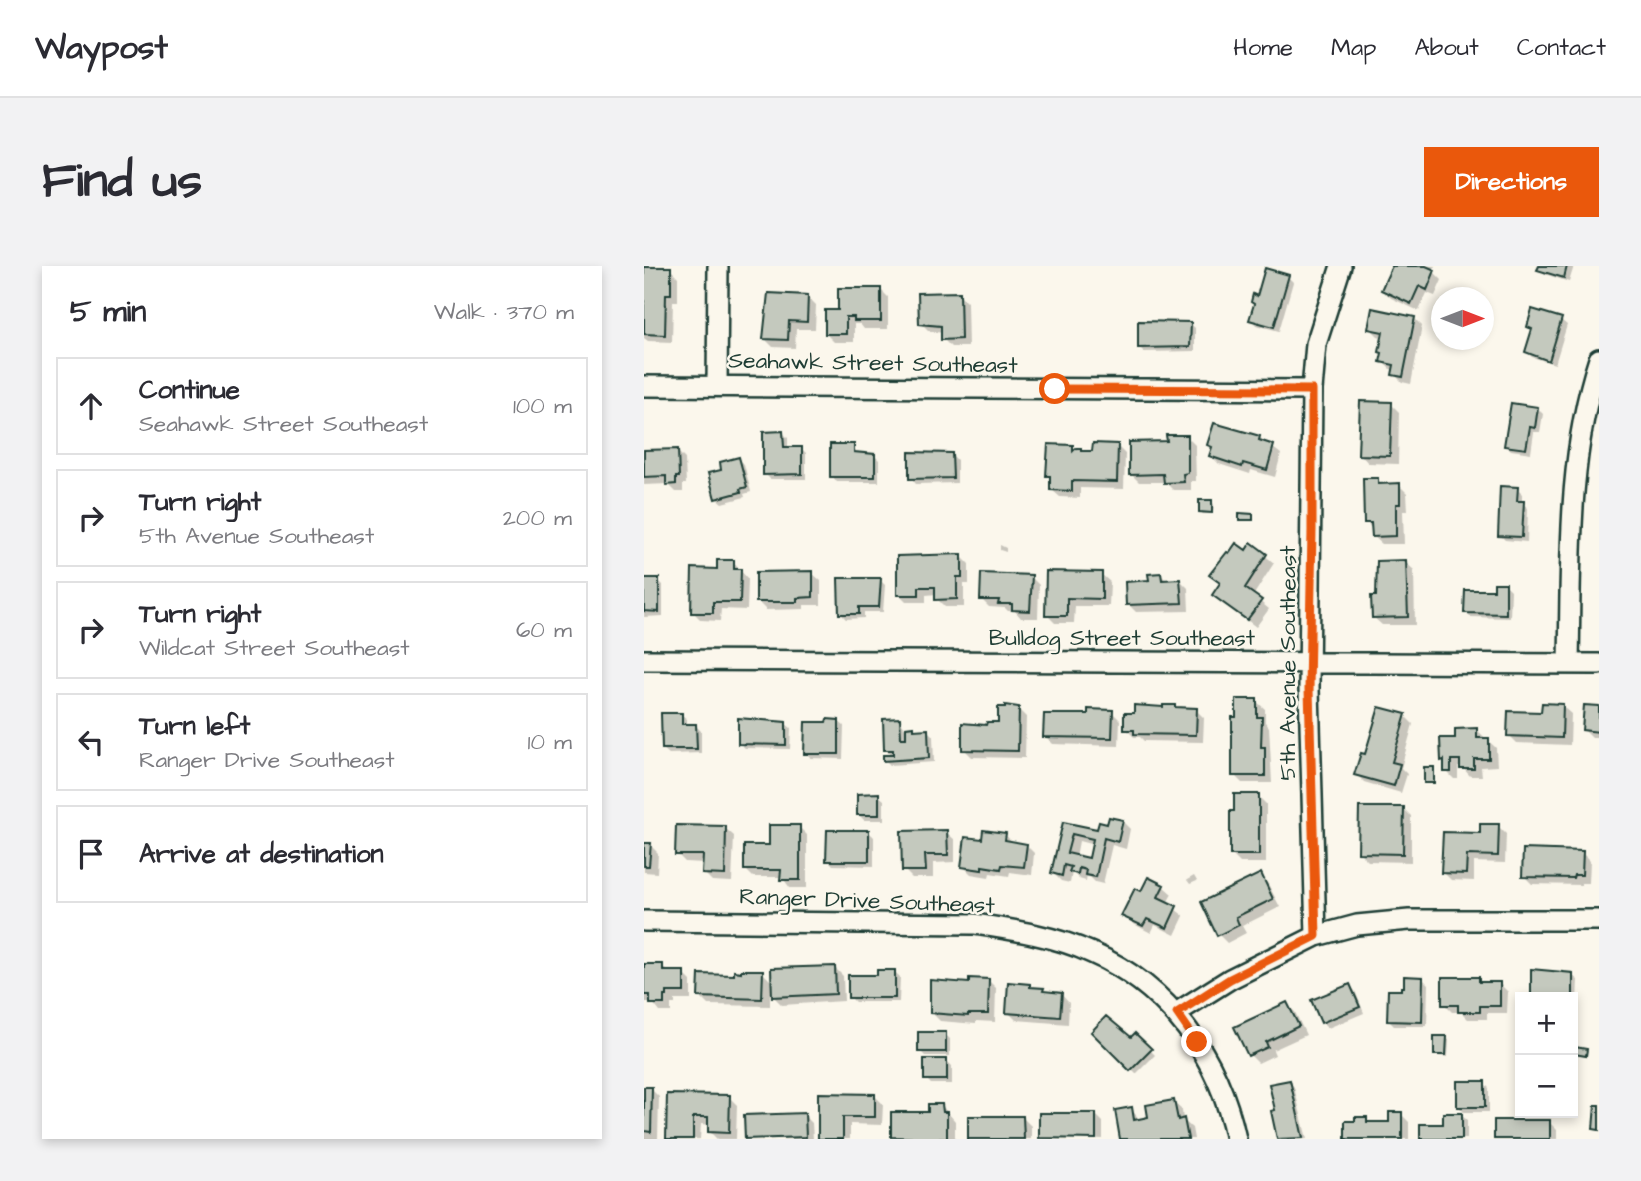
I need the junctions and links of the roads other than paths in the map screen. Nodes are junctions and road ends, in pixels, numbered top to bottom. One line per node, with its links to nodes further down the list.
1 (718, 266): 5 (street)
2 (1341, 266): 6 (street, 5th Avenue Southeast)
3 (1599, 359): 7 (street)
4 (644, 386): 5 (street, Seahawk Street Southeast)
5 (717, 386): 6 (street, Seahawk Street Southeast)
6 (1312, 390): 9 (street, 5th Avenue Southeast)
7 (1591, 420): 10 (street)
8 (644, 660): 9 (street, Bulldog Street Southeast)
9 (1310, 663): 10 (street, Bulldog Street Southeast); 14 (street, 5th Avenue Southeast)
10 (1569, 664): 11 (street, Bulldog Street Southeast)
11 (1599, 664)
12 (1599, 920): 14 (street)
13 (644, 921): 15 (street, Ranger Drive Southeast)
14 (1316, 936): 15 (street)
15 (1177, 1013): 16 (street, Ranger Drive Southeast)
16 (1236, 1139)

